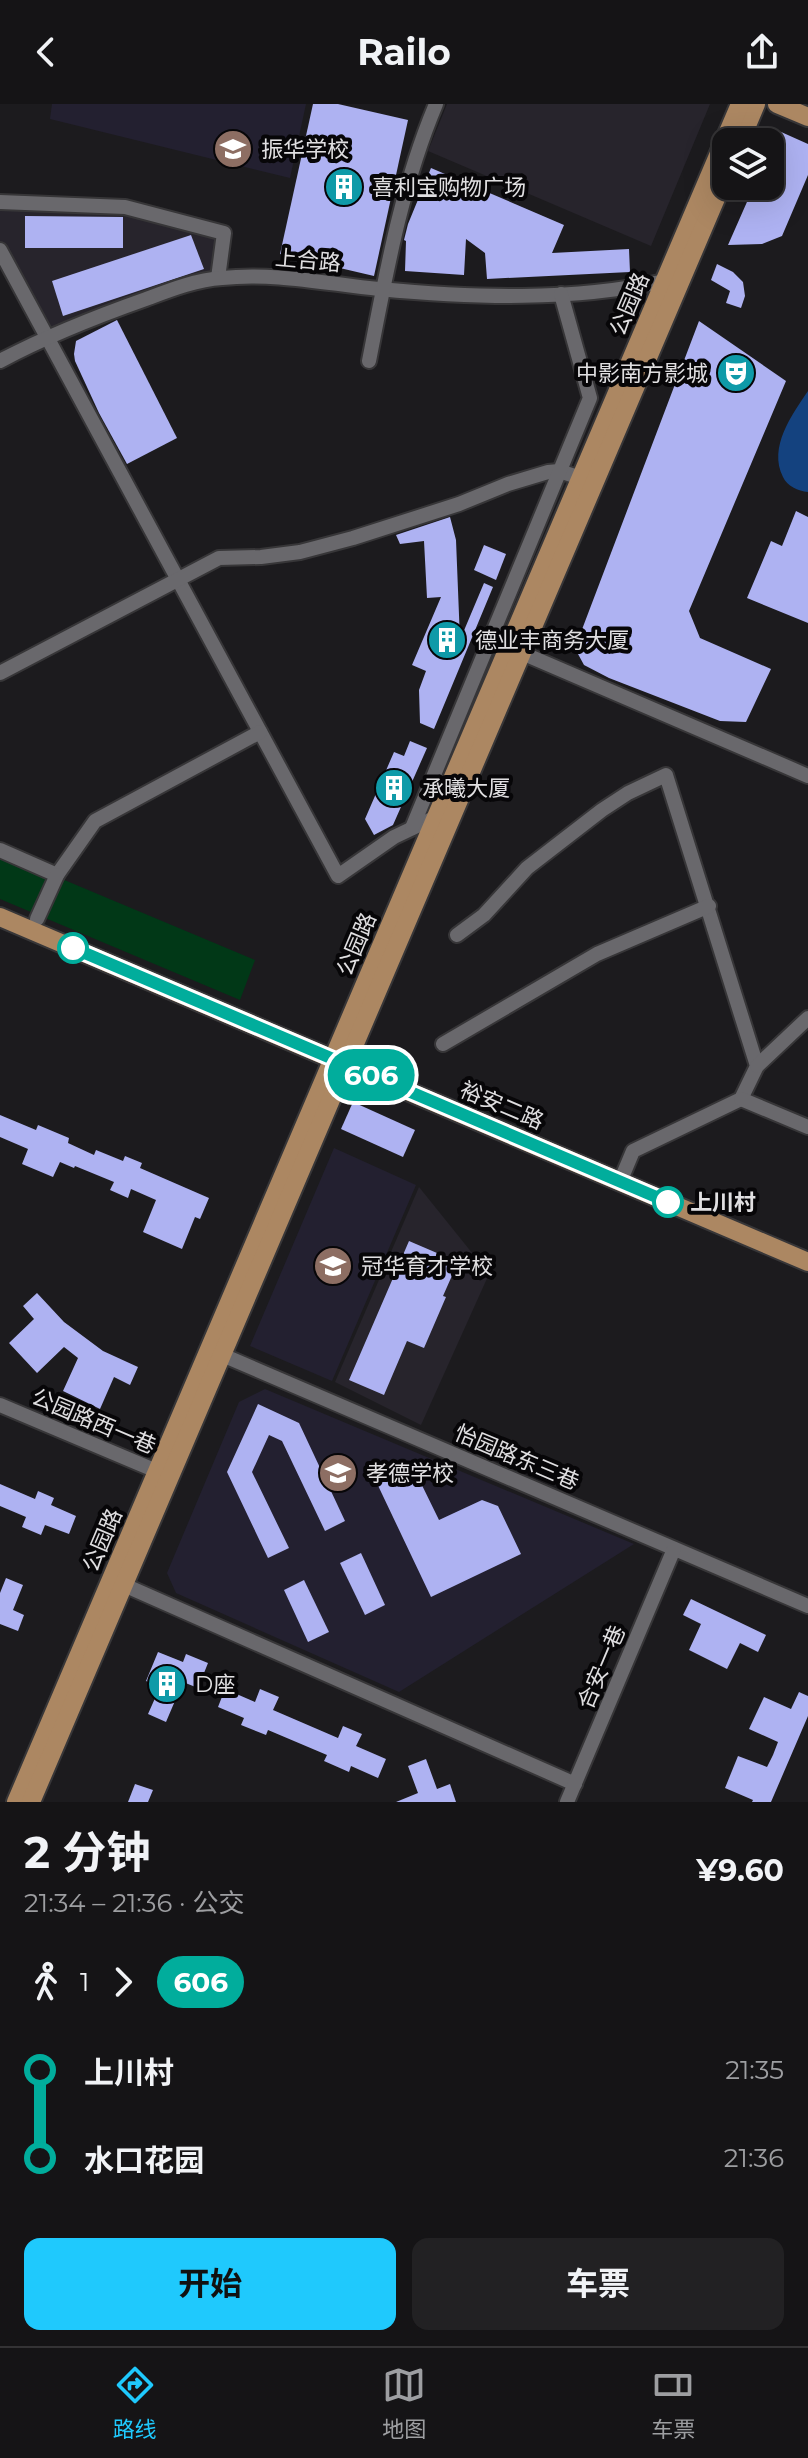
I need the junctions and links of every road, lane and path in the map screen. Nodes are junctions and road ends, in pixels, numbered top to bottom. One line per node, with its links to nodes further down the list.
1 (436, 104): 12 (street)
2 (740, 104): 11 (main road, 公园路)
3 (756, 104): 6 (main road)
4 (777, 104): 5 (main road)
5 (808, 117)
6 (746, 128)
7 (715, 200): 22 (main road, 公园路)
8 (0, 202): 10 (street)
9 (0, 250): 16 (street)
10 (218, 278): 12 (street, 上合路); 16 (street, 上合路)
11 (665, 281): 13 (street, 上合路); 15 (main road, 公园路)
12 (383, 289): 14 (street, 上合路); 18 (street)
13 (627, 290): 14 (street, 上合路); 15 (street)
14 (561, 294): 19 (street)
15 (652, 312): 20 (main road, 公园路)
16 (47, 337): 17 (street, 上合路); 21 (street)
17 (0, 361)
18 (369, 361)
19 (559, 471): 20 (street); 21 (street); 27 (street)
20 (581, 478): 26 (main road, 公园路)
21 (177, 578): 23 (street); 24 (street)
22 (522, 653): 25 (street); 37 (main road, 公园路)
23 (0, 673)
24 (260, 732): 27 (street); 29 (street)
25 (808, 776)
26 (436, 817): 27 (street); 37 (main road, 公园路)
27 (412, 828)
28 (0, 850): 29 (street)
29 (57, 875): 33 (street)
30 (0, 903): 33 (main road, 裕安二路)
31 (709, 906): 34 (street); 36 (street); 38 (street)
32 (0, 917): 37 (main road, 裕安二路)
33 (37, 919): 37 (main road, 裕安二路)
34 (457, 935)
35 (808, 1018): 38 (street)
36 (443, 1044)
37 (342, 1056): 41 (main road, 裕安二路); 44 (main road, 公园路)
38 (757, 1066): 39 (street)
39 (741, 1099): 40 (street); 41 (street)
40 (808, 1127)
41 (623, 1176): 42 (main road, 裕安二路); 43 (main road, 裕安二路)
42 (808, 1248)
43 (808, 1262)
44 (215, 1352): 46 (main road, 公园路); 47 (street, 怡园路东三巷)
45 (0, 1405): 46 (street, 公园路西一巷)
46 (163, 1474): 48 (main road, 公园路)
47 (674, 1549): 49 (street, 怡园路东三巷); 50 (street, 合安一巷)
48 (117, 1582): 50 (street); 51 (main road, 公园路); 52 (main road, 公园路)
49 (808, 1606)
50 (575, 1784): 53 (street, 合安一巷)
51 (16, 1802)
52 (31, 1802)
53 (567, 1802)

